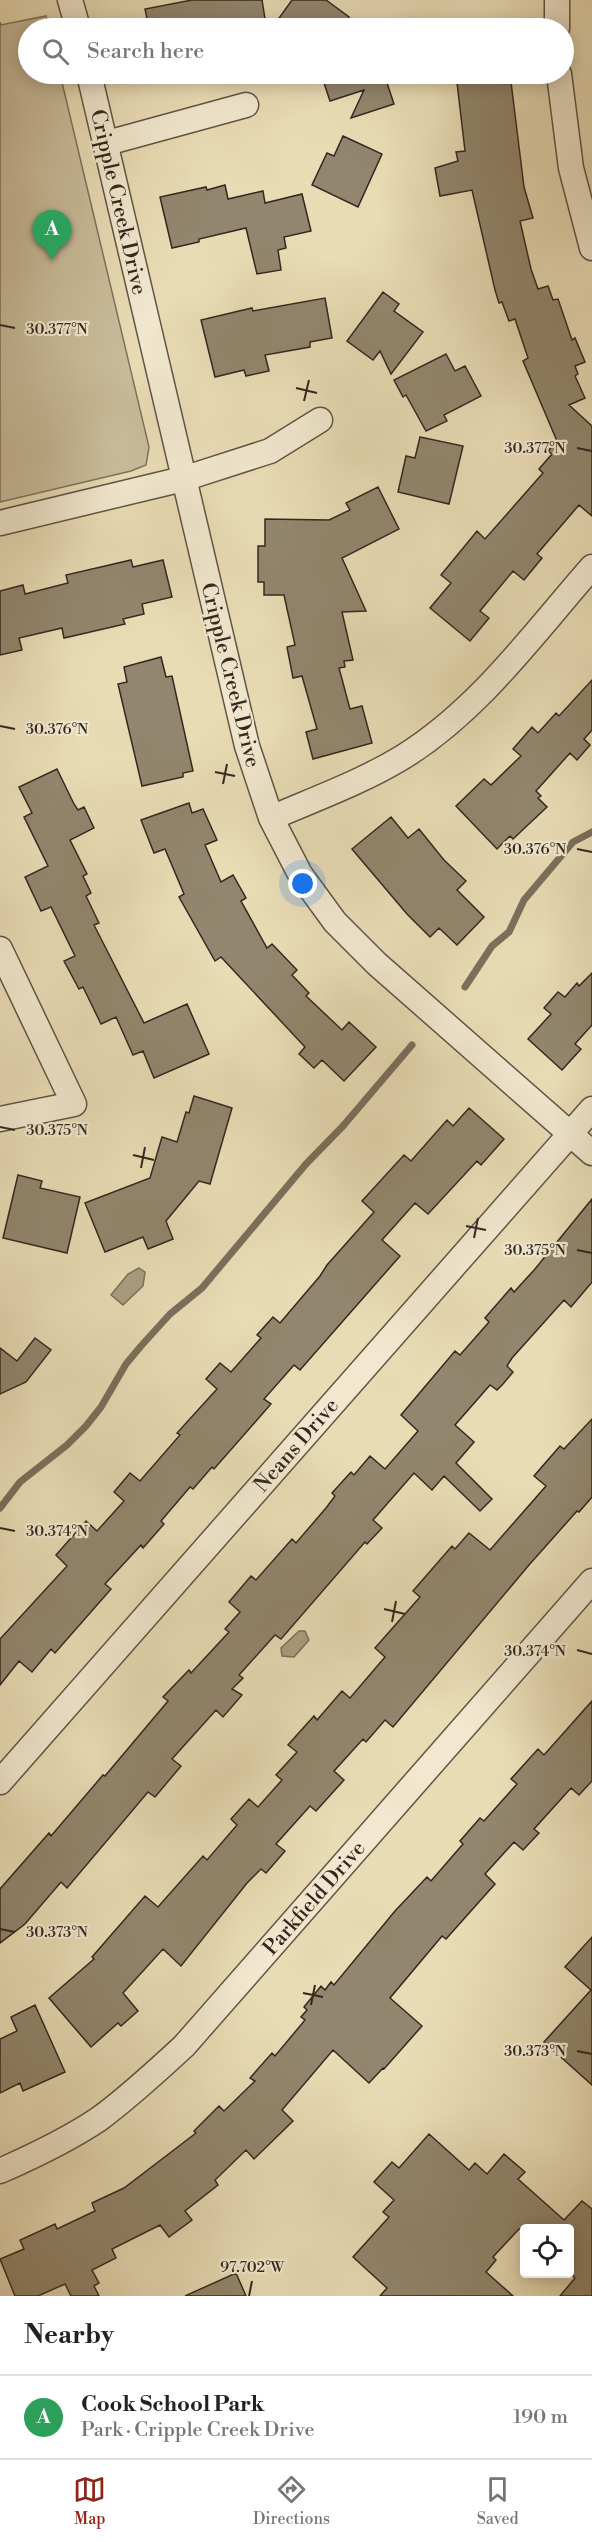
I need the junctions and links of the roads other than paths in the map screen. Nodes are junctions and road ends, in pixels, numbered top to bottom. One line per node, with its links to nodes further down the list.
1 (70, 0): 3 (street)
2 (557, 0): 4 (street)
3 (75, 18)
4 (557, 18)
5 (92, 84): 8 (street, Cripple Creek Drive)
6 (561, 84): 9 (street)
7 (246, 105): 8 (street)
8 (107, 143): 11 (street, Cripple Creek Drive)
9 (592, 248)
10 (320, 420): 11 (street)
11 (183, 479): 12 (street); 14 (street, Cripple Creek Drive)
12 (0, 523)
13 (592, 567): 14 (street)
14 (271, 818): 18 (street, Cripple Creek Drive)
15 (0, 950): 17 (street)
16 (592, 1109): 18 (street, Neans Drive)
17 (0, 1119)
18 (570, 1134): 19 (street, Cripple Creek Drive); 21 (street, Neans Drive)
19 (592, 1153)
20 (592, 1581): 22 (street, Parkfield Drive)
21 (0, 1782)
22 (0, 2171)

